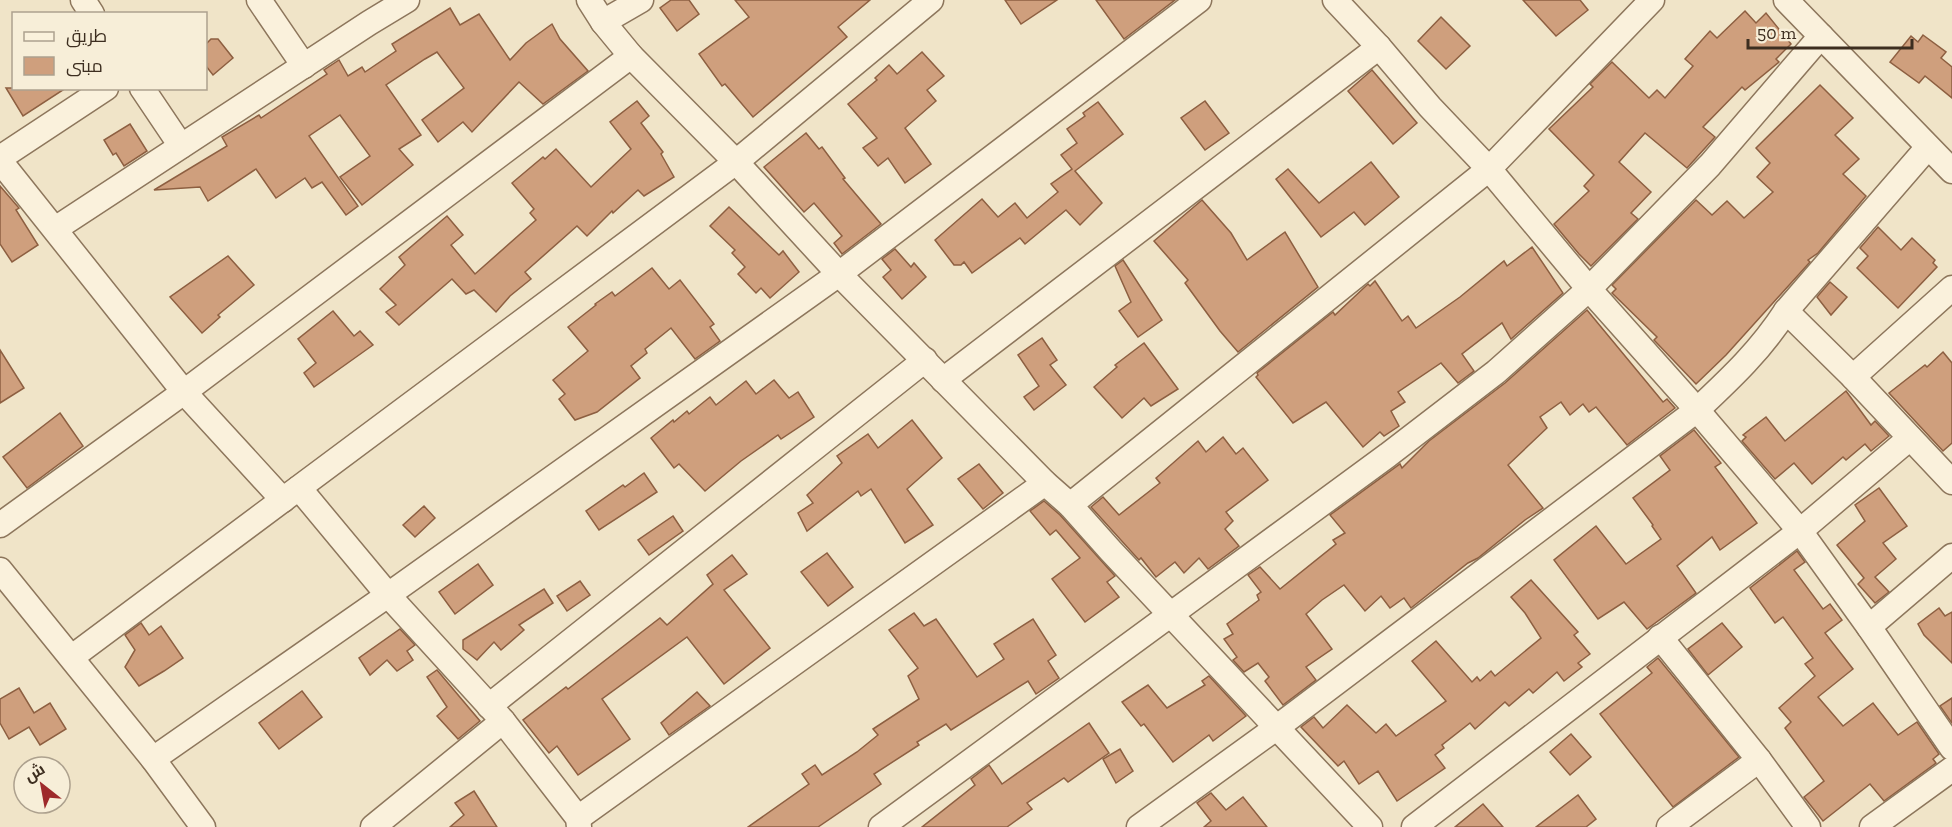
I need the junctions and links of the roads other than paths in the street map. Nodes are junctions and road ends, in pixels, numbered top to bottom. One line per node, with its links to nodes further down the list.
1 (259, 0): 14 (street)
2 (407, 0): 14 (street)
3 (588, 0): 10 (street)
4 (641, 0): 10 (street)
5 (931, 0): 20 (street)
6 (1199, 0): 24 (street)
7 (1335, 0): 12 (street)
8 (1652, 0): 21 (street)
9 (1786, 0): 11 (street)
10 (603, 22): 13 (street)
11 (1821, 36): 18 (street); 26 (street)
12 (1379, 47): 21 (street); 30 (street)
13 (631, 56): 20 (street); 31 (street)
14 (304, 66): 17 (street)
15 (103, 90): 19 (street)
16 (143, 90): 17 (street)
17 (182, 146): 23 (street)
18 (1928, 147): 22 (street); 27 (street)
19 (0, 160): 23 (street)
20 (736, 162): 24 (street); 36 (street)
21 (1488, 169): 26 (street); 37 (street)
22 (1952, 171)
23 (56, 229): 31 (street)
24 (839, 274): 28 (street); 42 (street)
25 (1952, 288): 29 (street)
26 (1589, 289): 32 (street); 43 (street)
27 (1786, 311): 29 (street); 32 (street)
28 (925, 360): 30 (street); 47 (street)
29 (1853, 377): 33 (street)
30 (943, 380): 35 (street)
31 (184, 392): 36 (street); 38 (street)
32 (1696, 410): 39 (street); 48 (street)
33 (1910, 438): 34 (street); 39 (street)
34 (1952, 482)
35 (1045, 483): 37 (street); 53 (street)
36 (291, 494): 42 (street); 46 (street)
37 (1070, 505): 43 (street)
38 (0, 525)
39 (1800, 531): 44 (street); 45 (street)
40 (1952, 556): 44 (street)
41 (0, 570): 46 (street)
42 (388, 595): 47 (street); 50 (street)
43 (1172, 615): 48 (street); 56 (street)
44 (1869, 627): 49 (street)
45 (1660, 637): 51 (street); 59 (street)
46 (72, 657): 50 (street)
47 (496, 713): 53 (street); 55 (street)
48 (1276, 728): 57 (street); 58 (street)
49 (1952, 748)
50 (153, 759): 54 (street)
51 (1759, 760): 60 (street); 61 (street)
52 (1952, 769): 62 (street)
53 (578, 823)
54 (204, 827)
55 (373, 827)
56 (880, 827)
57 (1139, 827)
58 (1370, 827)
59 (1414, 827)
60 (1669, 827)
61 (1808, 827)
62 (1872, 827)

